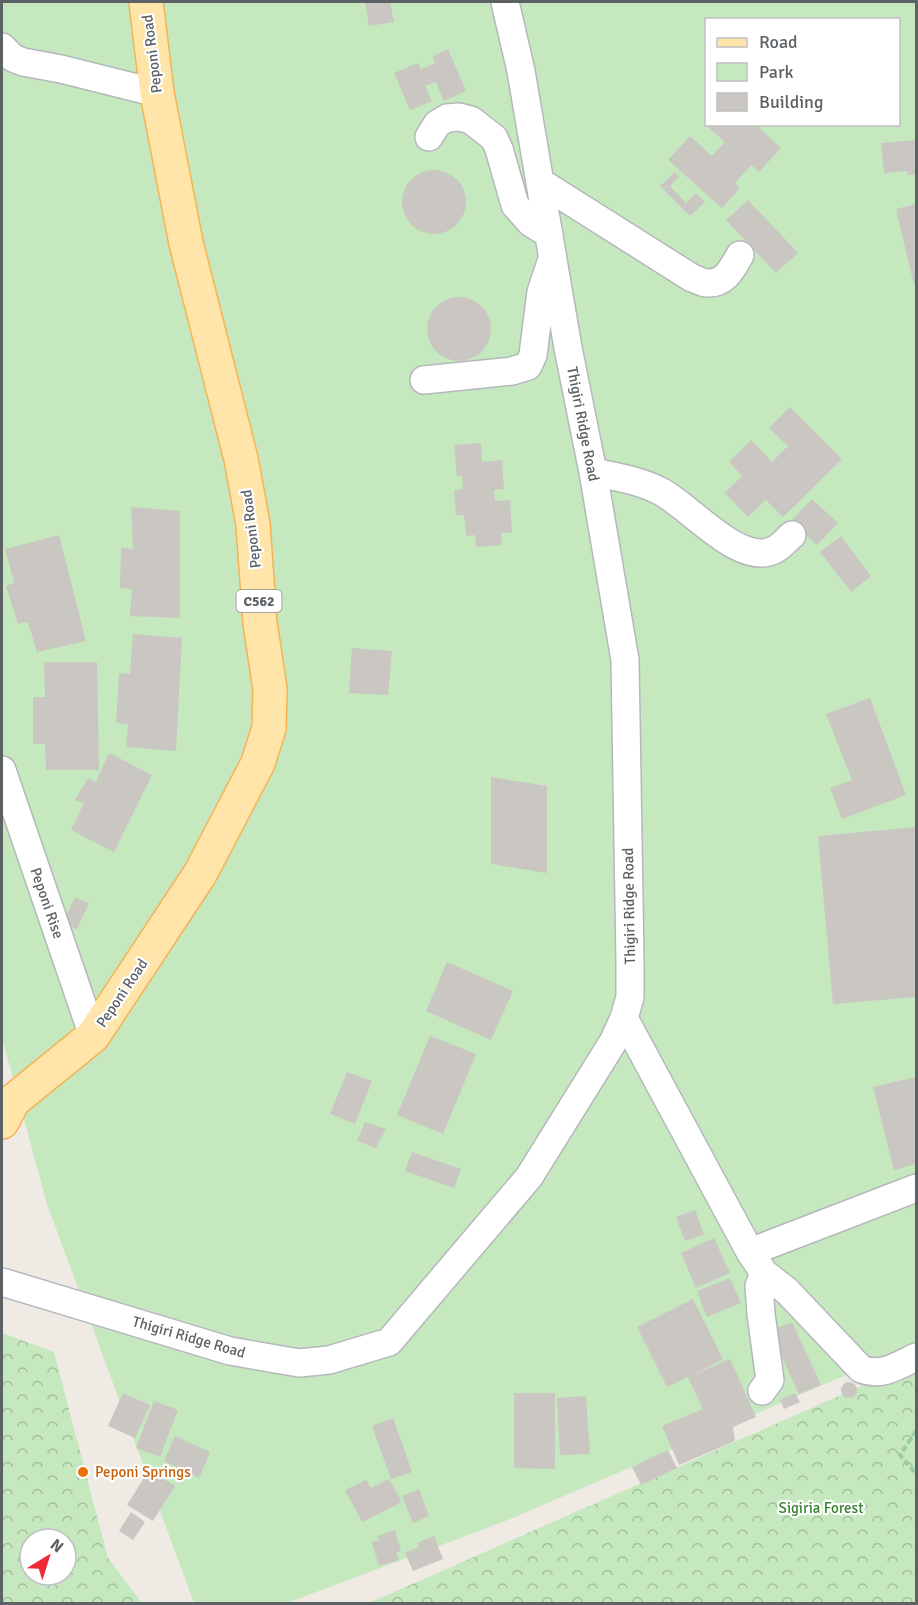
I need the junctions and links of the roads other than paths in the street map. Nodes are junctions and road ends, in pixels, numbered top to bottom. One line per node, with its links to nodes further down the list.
1 (146, 2): 4 (main road, Peponi Road / C562)
2 (505, 2): 6 (street, Thigiri Ridge Road)
3 (2, 47): 4 (street)
4 (157, 93): 14 (main road, Peponi Road / C562)
5 (429, 137): 7 (street)
6 (540, 182): 7 (street, Thigiri Ridge Road); 8 (street)
7 (551, 244): 9 (street); 10 (street, Thigiri Ridge Road)
8 (740, 255)
9 (424, 380)
10 (593, 472): 11 (street); 13 (street, Thigiri Ridge Road)
11 (792, 535)
12 (2, 770): 14 (street, Peponi Rise)
13 (624, 1018): 17 (street); 18 (street, Thigiri Ridge Road)
14 (93, 1036): 15 (main road, Peponi Road / C562)
15 (5, 1102)
16 (916, 1188): 17 (street)
17 (757, 1263): 19 (street); 20 (street)
18 (2, 1282)
19 (916, 1357)
20 (762, 1391)

